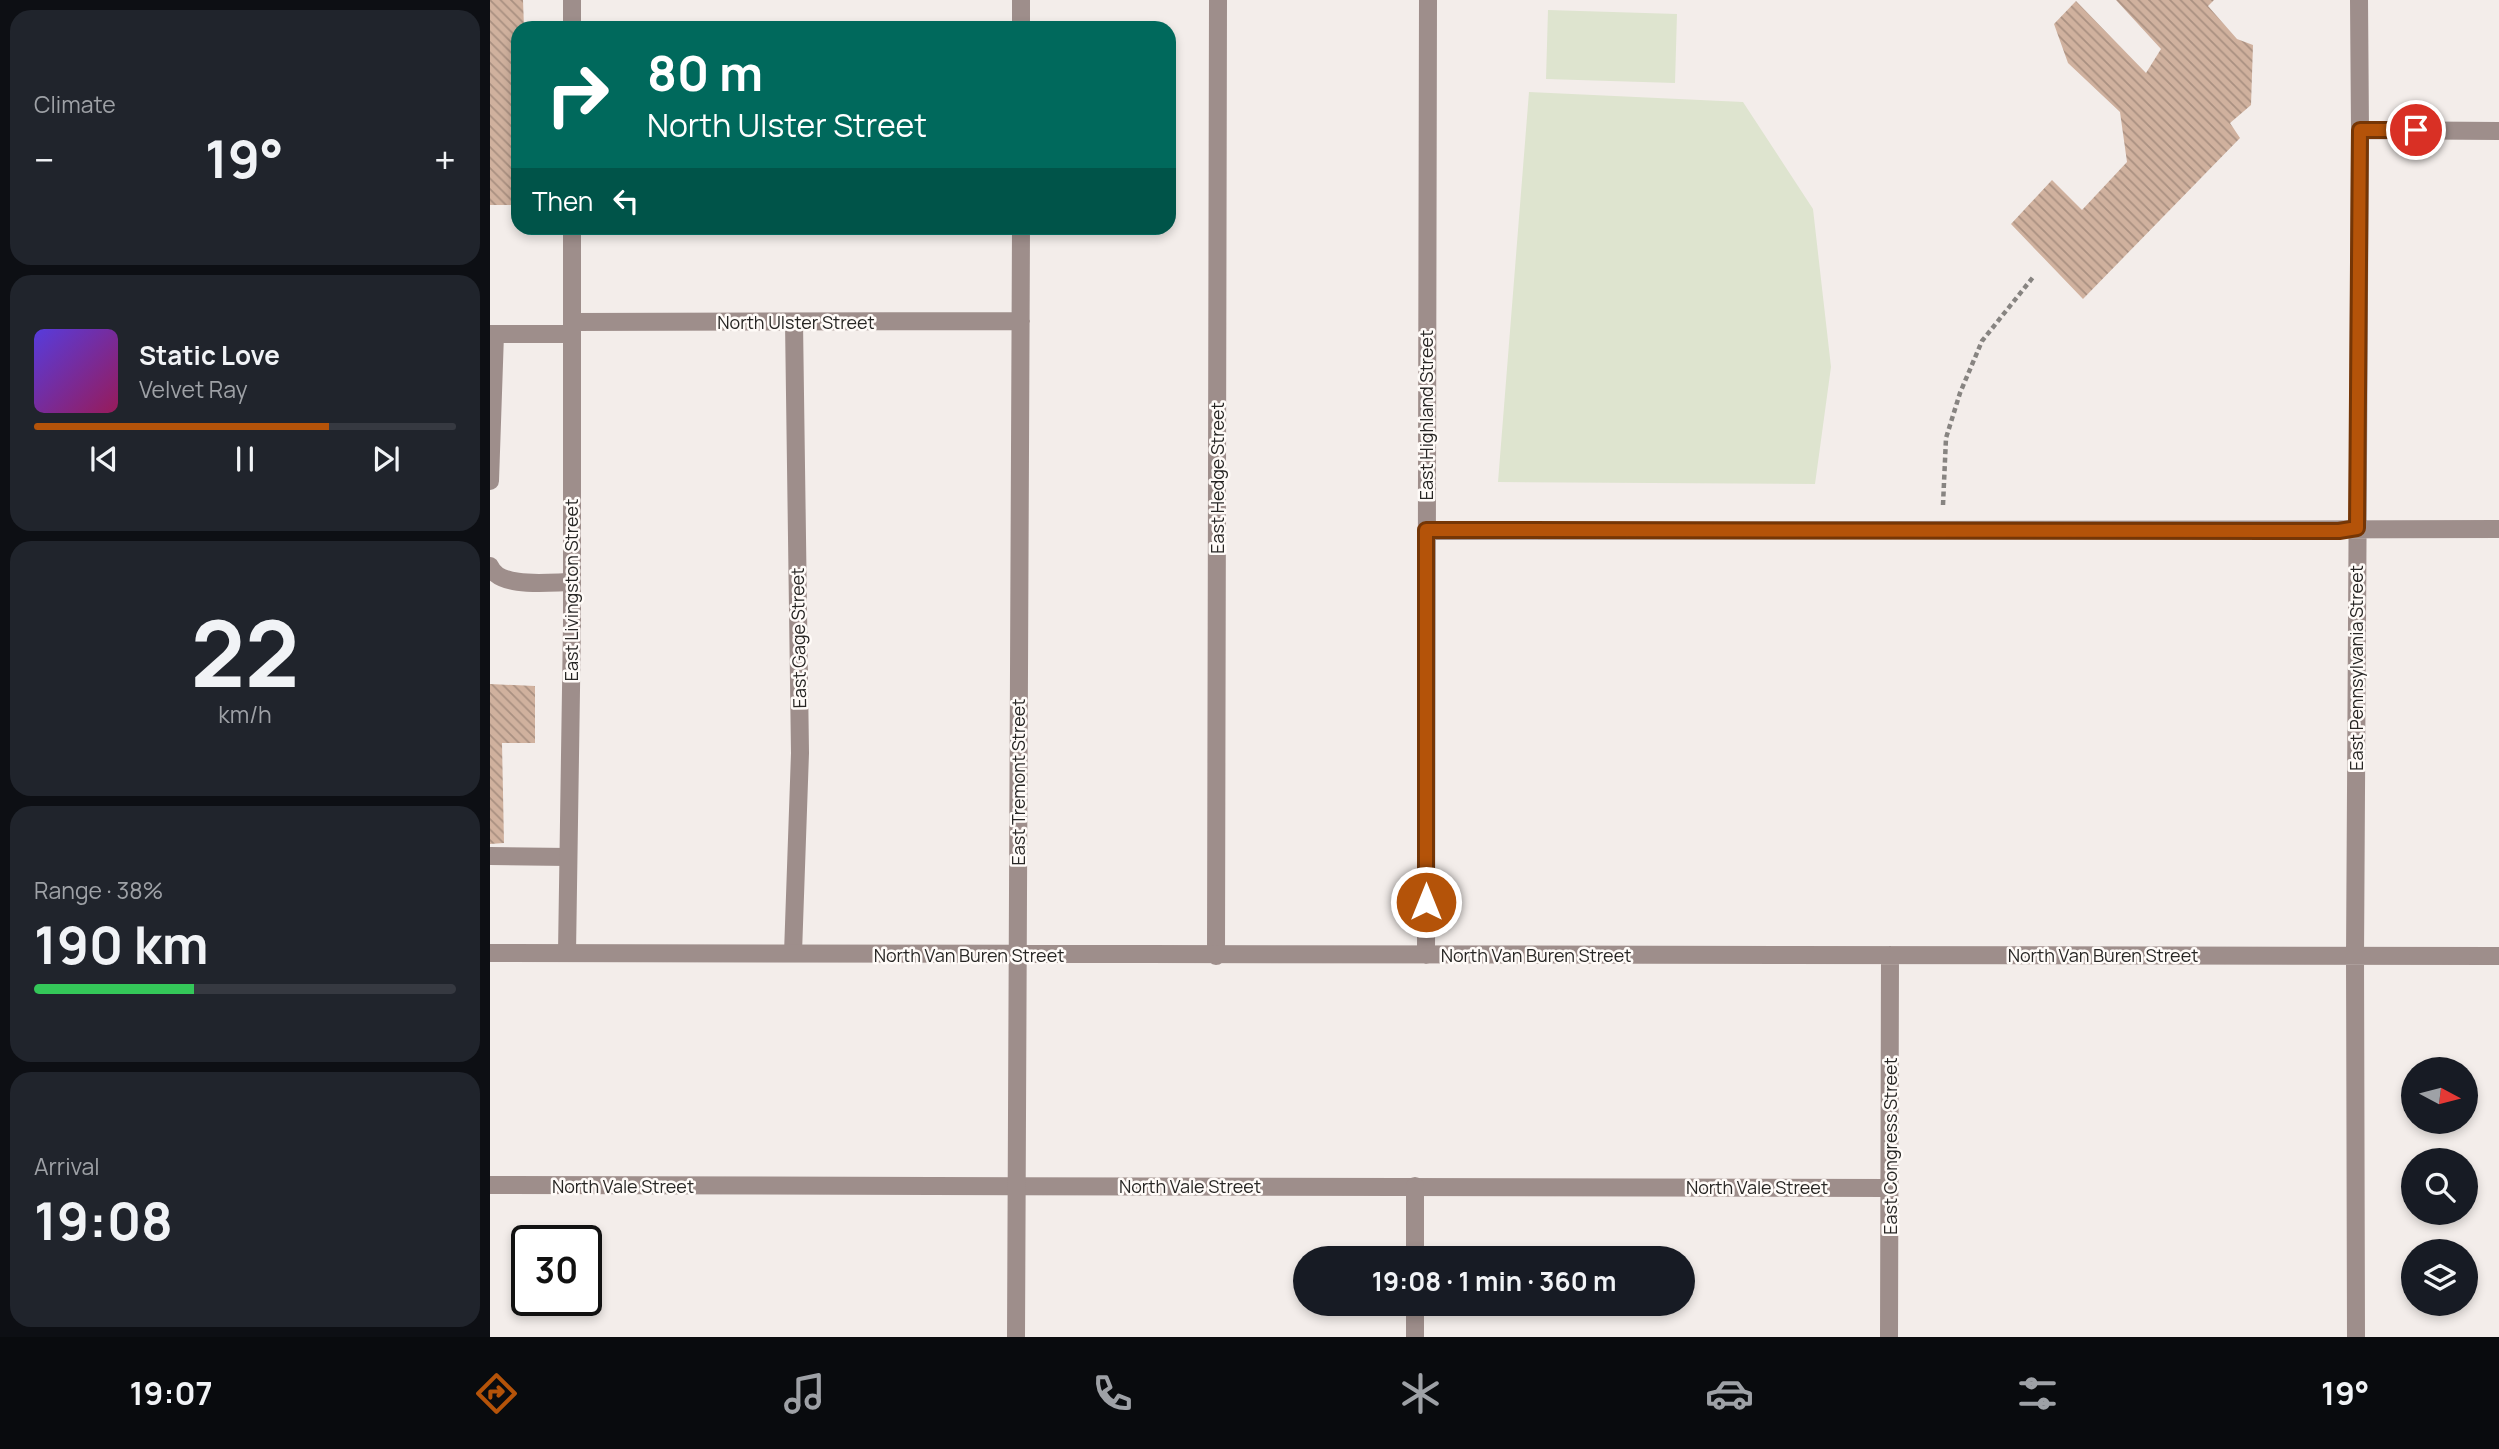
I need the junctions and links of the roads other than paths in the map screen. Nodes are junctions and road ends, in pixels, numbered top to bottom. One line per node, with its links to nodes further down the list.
1 (572, 0): 6 (street)
2 (1021, 0): 7 (street)
3 (1218, 0): 30 (street, East Hedge Street)
4 (1428, 0): 19 (street, East Highland Street)
5 (2359, 0): 8 (street, East Pennsylvania Street)
6 (572, 21)
7 (1021, 21)
8 (2360, 130): 9 (street); 17 (street, East Pennsylvania Street)
9 (2499, 131)
10 (572, 235): 14 (street, East Livingston Street)
11 (1021, 235): 12 (street, East Tremont Street)
12 (1021, 321): 13 (street, North Ulster Street); 27 (street, East Tremont Street)
13 (794, 322): 14 (street, North Ulster Street); 26 (street, East Gage Street)
14 (572, 328): 15 (street, North Ulster Street); 21 (street, East Livingston Street)
15 (493, 334): 16 (street)
16 (490, 481)
17 (2357, 528): 18 (street); 19 (street); 31 (street, East Pennsylvania Street)
18 (2499, 529)
19 (1426, 530): 28 (street, East Highland Street)
20 (490, 566): 21 (street)
21 (572, 582): 23 (street, East Livingston Street)
22 (490, 856): 23 (street)
23 (568, 857): 25 (street, East Livingston Street)
24 (490, 953): 25 (street, North Van Buren Street)
25 (567, 953): 26 (street, North Van Buren Street)
26 (793, 953): 27 (street, North Van Buren Street)
27 (1017, 955): 30 (street, North Van Buren Street); 34 (street, East Tremont Street)
28 (1426, 955): 29 (street, North Van Buren Street); 30 (street, North Van Buren Street)
29 (1890, 955): 31 (street, North Van Buren Street); 36 (street, East Congress Street)
30 (1216, 956)
31 (2355, 956): 32 (street, North Van Buren Street); 42 (street, East Pennsylvania Street)
32 (2499, 956)
33 (490, 1185): 34 (street, North Vale Street)
34 (1016, 1185): 35 (street, North Vale Street); 39 (street, East Tremont Street)
35 (1415, 1186): 36 (street, North Vale Street); 37 (street)
36 (1889, 1188): 41 (street, East Congress Street)
37 (1415, 1246)
38 (1415, 1316): 40 (street)
39 (1016, 1337)
40 (1415, 1337)
41 (1889, 1337)
42 (2356, 1337)

